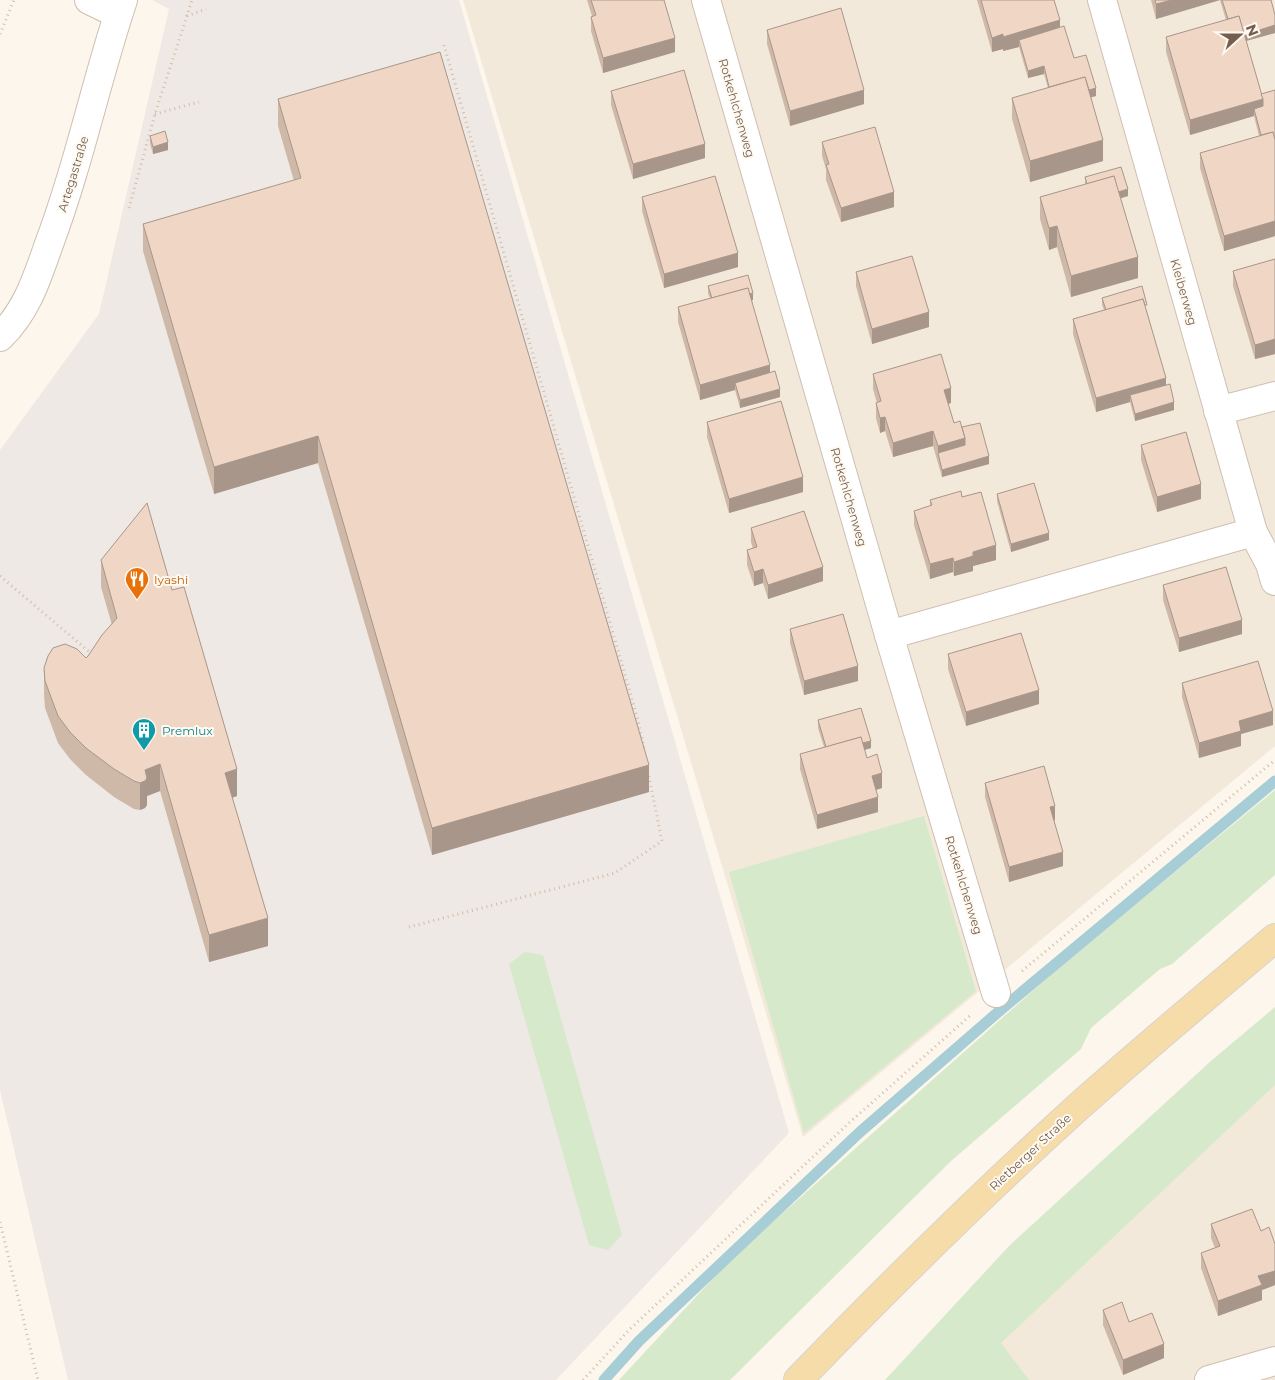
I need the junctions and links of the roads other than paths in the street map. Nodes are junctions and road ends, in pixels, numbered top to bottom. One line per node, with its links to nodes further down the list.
1 (89, 0): 4 (street)
2 (706, 0): 10 (street, Rotkehlchenweg)
3 (1102, 0): 7 (street, Kleiberweg)
4 (120, 7): 5 (street, Artegastraße)
5 (0, 337)
6 (1275, 396): 7 (street)
7 (1218, 411): 8 (street, Kleiberweg)
8 (1253, 532): 9 (street, Kleiberweg); 10 (street)
9 (1275, 581)
10 (889, 635): 12 (street, Rotkehlchenweg)
11 (1275, 938): 14 (main road, Rietberger Straße)
12 (996, 993)
13 (1275, 1361): 15 (street)
14 (798, 1380)
15 (1209, 1380)

